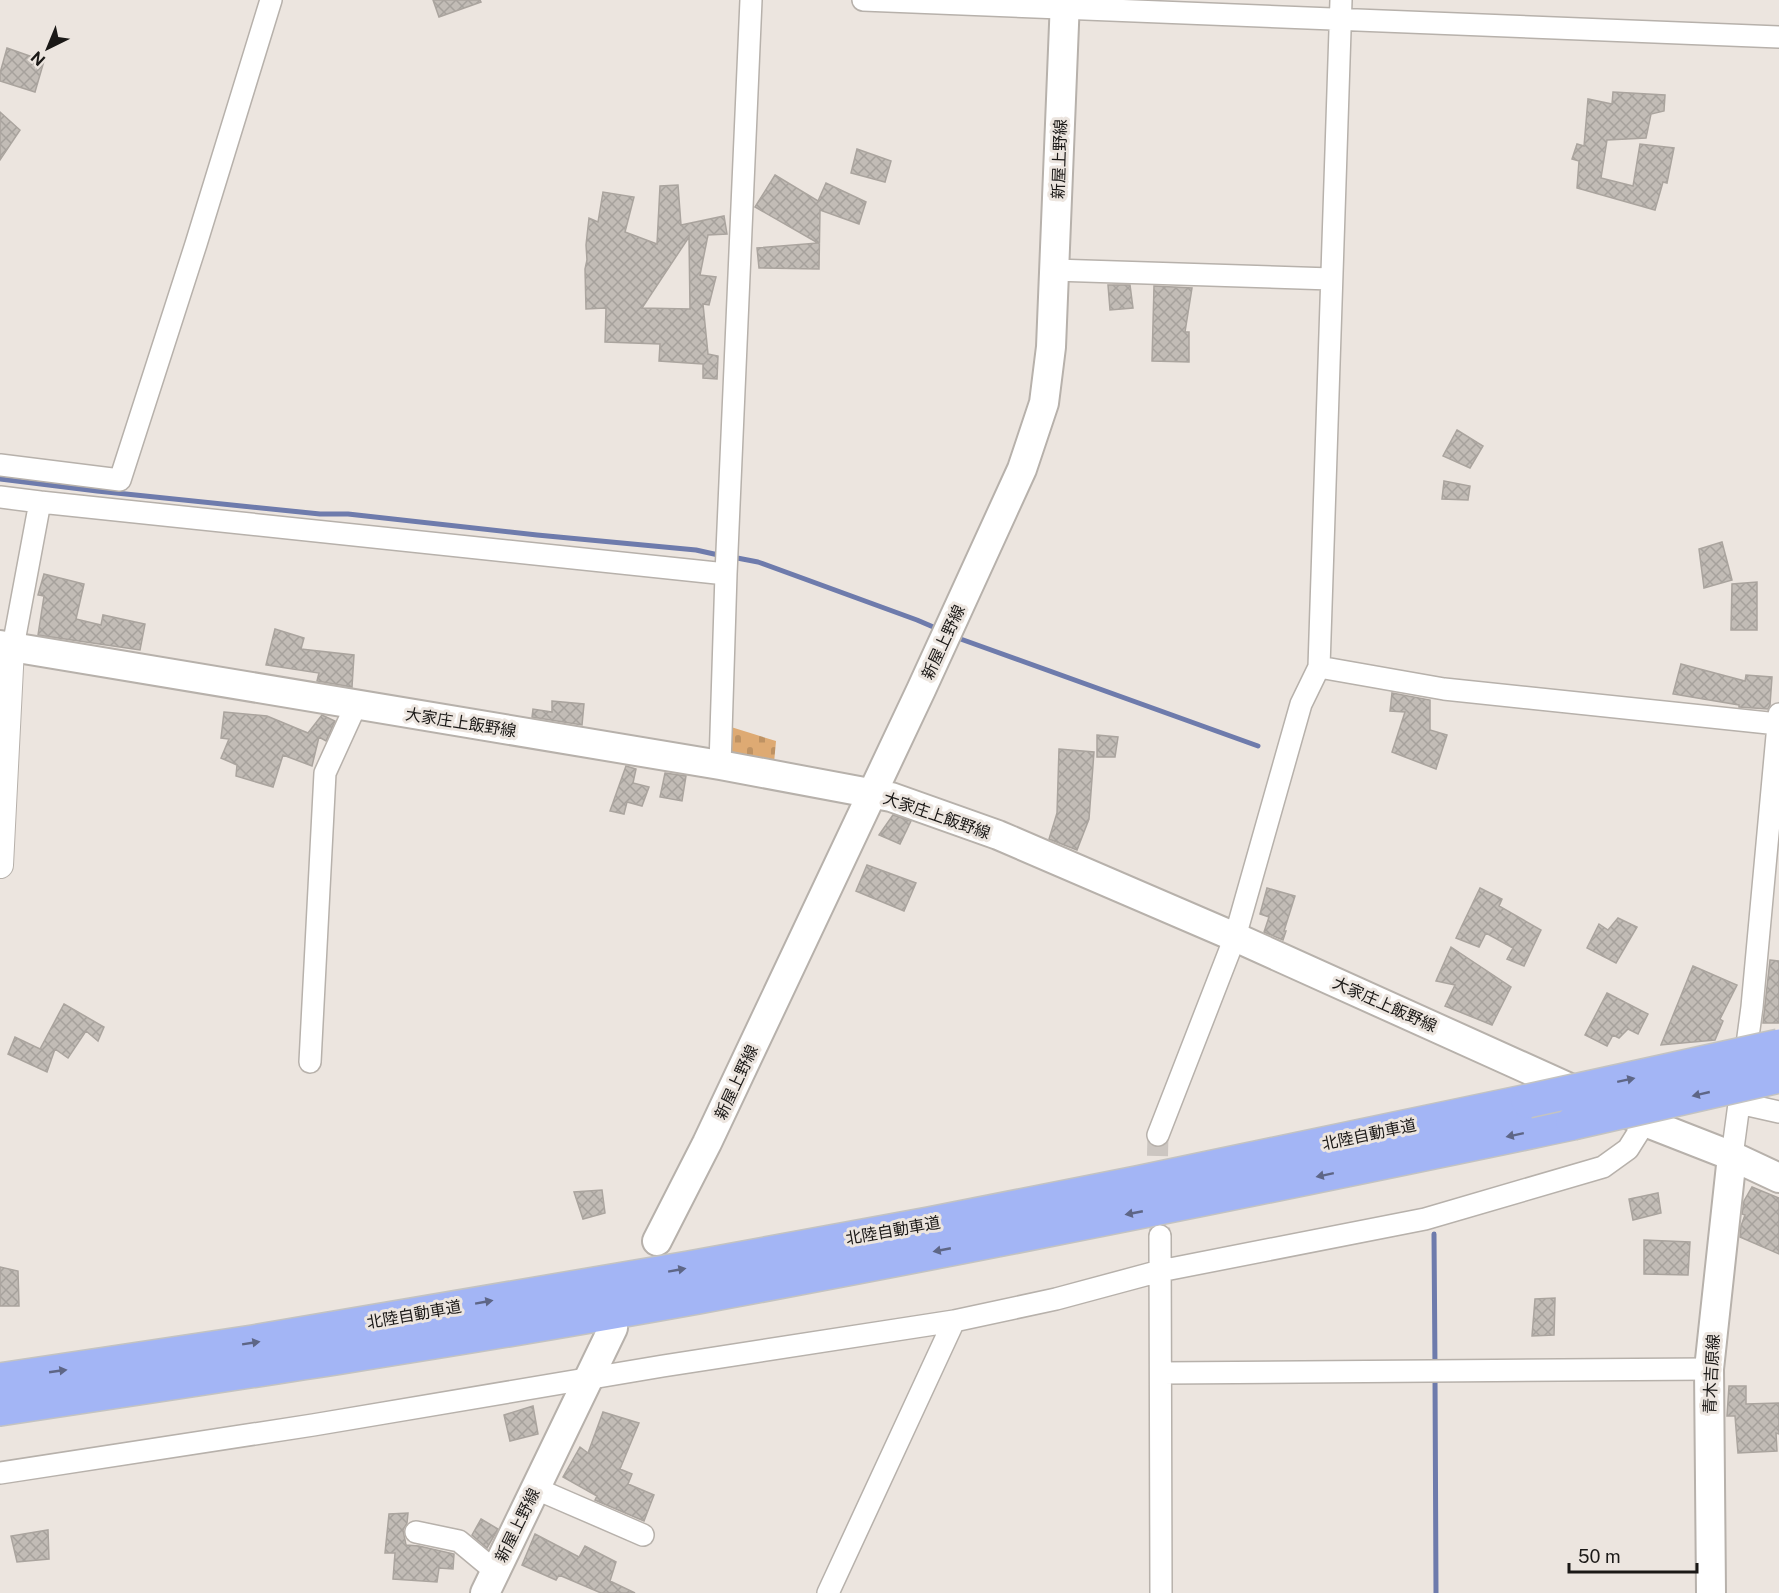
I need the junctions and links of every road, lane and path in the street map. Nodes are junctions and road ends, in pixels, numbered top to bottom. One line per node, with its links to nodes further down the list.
1 (271, 0): 9 (street)
2 (752, 0): 12 (street)
3 (863, 0): 4 (street)
4 (1065, 4): 5 (street); 7 (main road, 新屋上野線)
5 (1341, 9): 6 (street); 8 (street)
6 (1779, 38)
7 (1054, 270): 8 (street); 19 (main road, 新屋上野線)
8 (1331, 279): 14 (street)
9 (0, 465)
10 (0, 497): 11 (street)
11 (40, 502): 12 (street); 13 (street)
12 (726, 574): 18 (street)
13 (5, 646): 15 (main road, 大家庄上飯野線); 20 (street)
14 (1319, 667): 17 (street); 22 (street)
15 (356, 705): 18 (main road, 大家庄上飯野線); 24 (street)
16 (1779, 714): 17 (street)
17 (1778, 724): 21 (street)
18 (720, 765): 19 (main road, 大家庄上飯野線)
19 (871, 793): 22 (main road, 大家庄上飯野線); 33 (main road, 新屋上野線)
20 (0, 865)
21 (1770, 890): 26 (street)
22 (1235, 937): 28 (main road, 大家庄上飯野線); 29 (street)
23 (1779, 1046): 40 (highway, 北陸自動車道, one-way to 23, bridge)
24 (310, 1062)
25 (1779, 1076): 41 (highway, 北陸自動車道, one-way to 41, bridge)
26 (1739, 1103): 27 (street); 30 (street)
27 (1779, 1112)
28 (1645, 1122): 30 (main road, 大家庄上飯野線); 34 (street)
29 (1158, 1135)
30 (1732, 1156): 31 (main road, 大家庄上飯野線); 37 (main road, 青木吉原線)
31 (1779, 1178)
32 (1160, 1236): 34 (street)
33 (657, 1241)
34 (1160, 1271): 35 (street); 38 (street)
35 (954, 1321): 39 (street); 47 (street)
36 (613, 1328): 39 (main road, 新屋上野線)
37 (1709, 1369): 38 (street); 49 (main road, 青木吉原線)
38 (1162, 1373): 48 (street)
39 (587, 1379): 42 (street); 43 (main road, 新屋上野線)
40 (0, 1380)
41 (0, 1409)
42 (0, 1473)
43 (534, 1490): 45 (street); 46 (main road, 新屋上野線)
44 (416, 1532): 46 (street)
45 (643, 1535)
46 (490, 1582)
47 (828, 1593)
48 (1161, 1593)
49 (1711, 1593)

